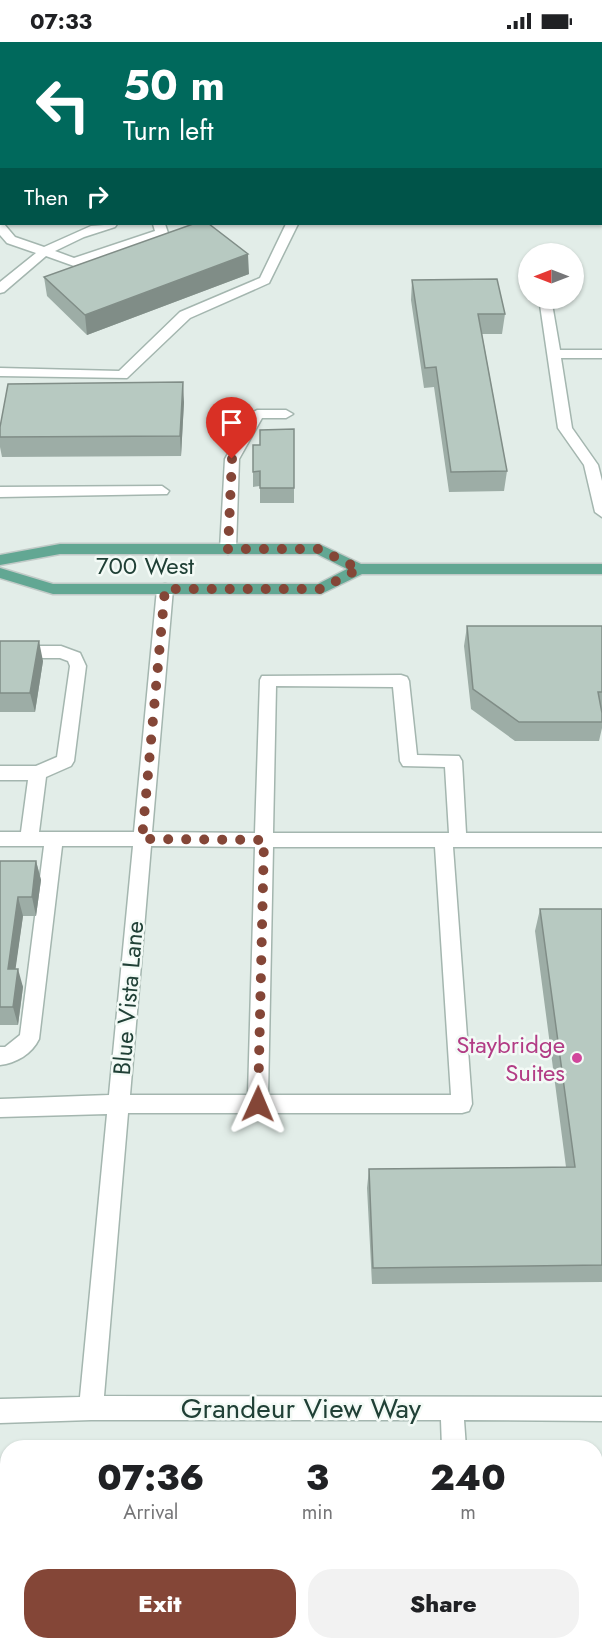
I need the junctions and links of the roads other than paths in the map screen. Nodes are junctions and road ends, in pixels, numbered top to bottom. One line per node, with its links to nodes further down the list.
1 (108, 225): 5 (street)
2 (159, 225): 5 (street)
3 (292, 225): 12 (street)
4 (0, 227): 5 (street)
5 (46, 252): 7 (street)
6 (0, 270): 7 (street)
7 (19, 271): 8 (street)
8 (0, 289)
9 (547, 309): 10 (street)
10 (554, 354): 11 (street); 16 (street)
11 (602, 354)
12 (0, 372)
13 (286, 414): 17 (street)
14 (162, 491): 15 (street)
15 (0, 492)
16 (602, 512)
17 (228, 549): 18 (main road, 700 West); 19 (main road, 700 West)
18 (0, 560)
19 (359, 569): 20 (main road, 700 West); 22 (main road, 700 West)
20 (602, 569)
21 (0, 573): 22 (main road, 700 West)
22 (165, 589): 29 (street, Blue Vista Lane)
23 (0, 652): 25 (street)
24 (0, 773): 25 (street)
25 (39, 773): 27 (street)
26 (0, 839): 27 (street)
27 (29, 839): 28 (street)
28 (54, 839): 29 (street); 33 (street)
29 (142, 839): 30 (street); 34 (street, Blue Vista Lane)
30 (264, 840): 31 (street); 31 (street); 35 (street)
31 (451, 840): 32 (street); 35 (street)
32 (602, 840)
33 (0, 1056)
34 (119, 1104): 35 (street); 36 (street); 37 (street, Blue Vista Lane)
35 (258, 1104)
36 (0, 1108)
37 (91, 1408): 38 (street, Grandeur View Way); 40 (street, Grandeur View Way)
38 (452, 1409): 39 (street, Grandeur View Way); 41 (street)
39 (602, 1409)
40 (0, 1410)
41 (454, 1440)

